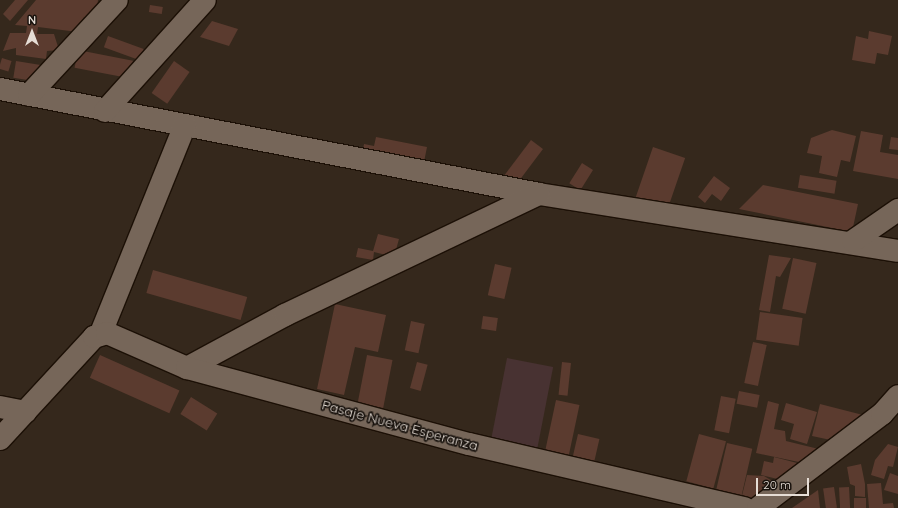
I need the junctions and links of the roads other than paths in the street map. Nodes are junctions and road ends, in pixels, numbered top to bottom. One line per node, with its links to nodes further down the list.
1 (117, 0): 4 (street)
2 (205, 0): 5 (street)
3 (0, 89): 4 (street)
4 (29, 95): 5 (street)
5 (105, 111): 6 (street)
6 (185, 125): 7 (street); 11 (street)
7 (539, 194): 9 (street); 12 (street)
8 (898, 210): 9 (street)
9 (853, 241): 10 (street)
10 (898, 251)
11 (101, 333): 12 (street, Pasaje Nueva Esperanza); 15 (street)
12 (187, 368): 17 (street, Pasaje Nueva Esperanza)
13 (898, 396): 18 (street)
14 (0, 407): 15 (street)
15 (26, 412): 16 (street)
16 (0, 439)
17 (745, 508)
18 (758, 508)

